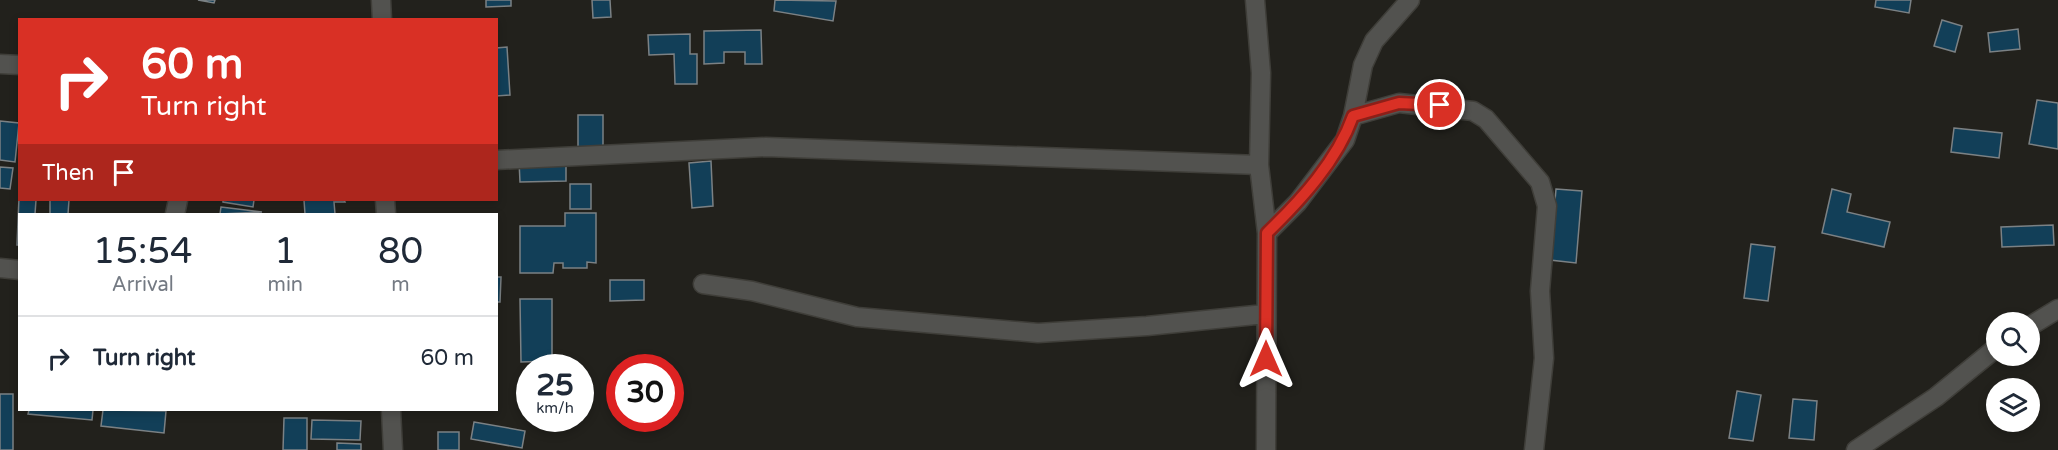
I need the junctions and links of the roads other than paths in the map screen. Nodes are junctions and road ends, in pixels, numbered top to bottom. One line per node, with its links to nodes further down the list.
1 (381, 0): 4 (street)
2 (1255, 0): 9 (street)
3 (1410, 0): 7 (street)
4 (382, 18)
5 (0, 64): 6 (street)
6 (18, 65)
7 (1353, 116): 10 (street); 21 (street)
8 (498, 160): 9 (street)
9 (1258, 165): 10 (street)
10 (1267, 233): 15 (street)
11 (0, 268): 12 (street)
12 (18, 270)
13 (703, 284): 15 (street)
14 (2058, 309): 16 (street)
15 (1265, 314): 20 (street)
16 (2040, 320)
17 (1986, 356): 22 (street)
18 (391, 411): 19 (street)
19 (393, 450)
20 (1266, 450)
21 (1534, 450)
22 (1856, 450)

